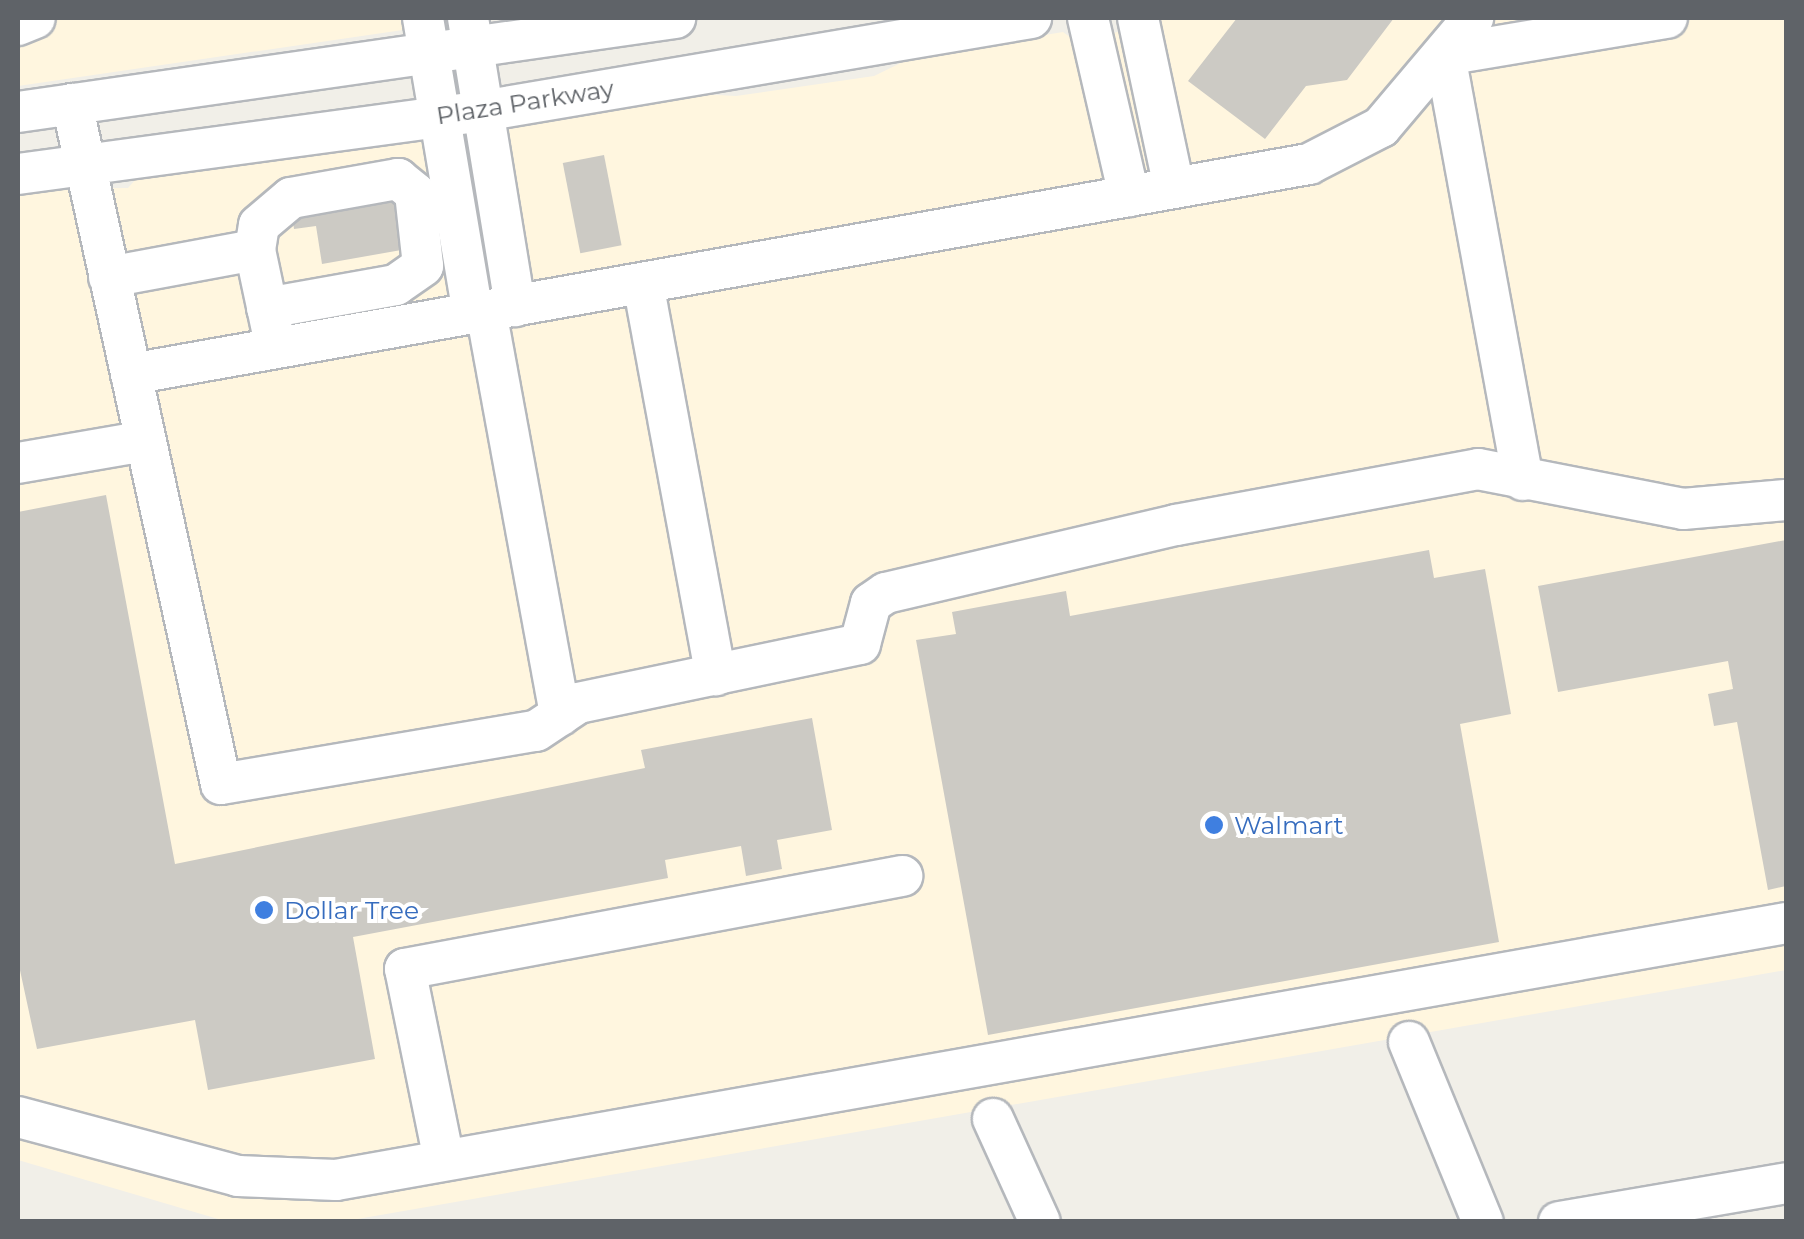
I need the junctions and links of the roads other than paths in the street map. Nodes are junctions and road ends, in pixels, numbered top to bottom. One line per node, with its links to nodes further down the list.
1 (35, 18): 8 (street)
2 (675, 18): 9 (street)
3 (1030, 18): 13 (street, Plaza Parkway)
4 (1088, 18): 19 (street)
5 (1138, 18): 18 (street)
6 (1473, 18): 11 (street)
7 (1648, 19): 11 (street)
8 (18, 25)
9 (470, 33): 10 (street); 13 (street)
10 (425, 36): 12 (street); 15 (street)
11 (1445, 55): 18 (street); 29 (street)
12 (72, 104): 14 (street); 16 (street)
13 (482, 111): 15 (street, Plaza Parkway); 24 (street)
14 (18, 112)
15 (438, 116): 16 (street, Plaza Parkway); 24 (street)
16 (85, 165): 17 (street, Plaza Parkway); 21 (street)
17 (18, 174)
18 (1174, 188): 19 (street)
19 (1129, 196): 22 (street)
20 (255, 250): 21 (street); 23 (street); 23 (street)
21 (110, 277): 26 (street)
22 (643, 282): 24 (street); 31 (street)
23 (267, 308): 25 (street)
24 (491, 310): 25 (street); 32 (street)
25 (276, 348): 26 (street)
26 (131, 374): 27 (street)
27 (144, 441): 28 (street); 32 (street)
28 (18, 463)
29 (1523, 480): 30 (street); 31 (street)
30 (1786, 500)
31 (716, 674): 32 (street)
32 (560, 716)
33 (902, 876): 38 (street)
34 (1786, 923): 38 (street)
35 (1409, 1042): 41 (street)
36 (18, 1117): 38 (street)
37 (993, 1118): 40 (street)
38 (444, 1160)
39 (1786, 1183): 42 (street)
40 (1040, 1222)
41 (1484, 1222)
42 (1558, 1222)

